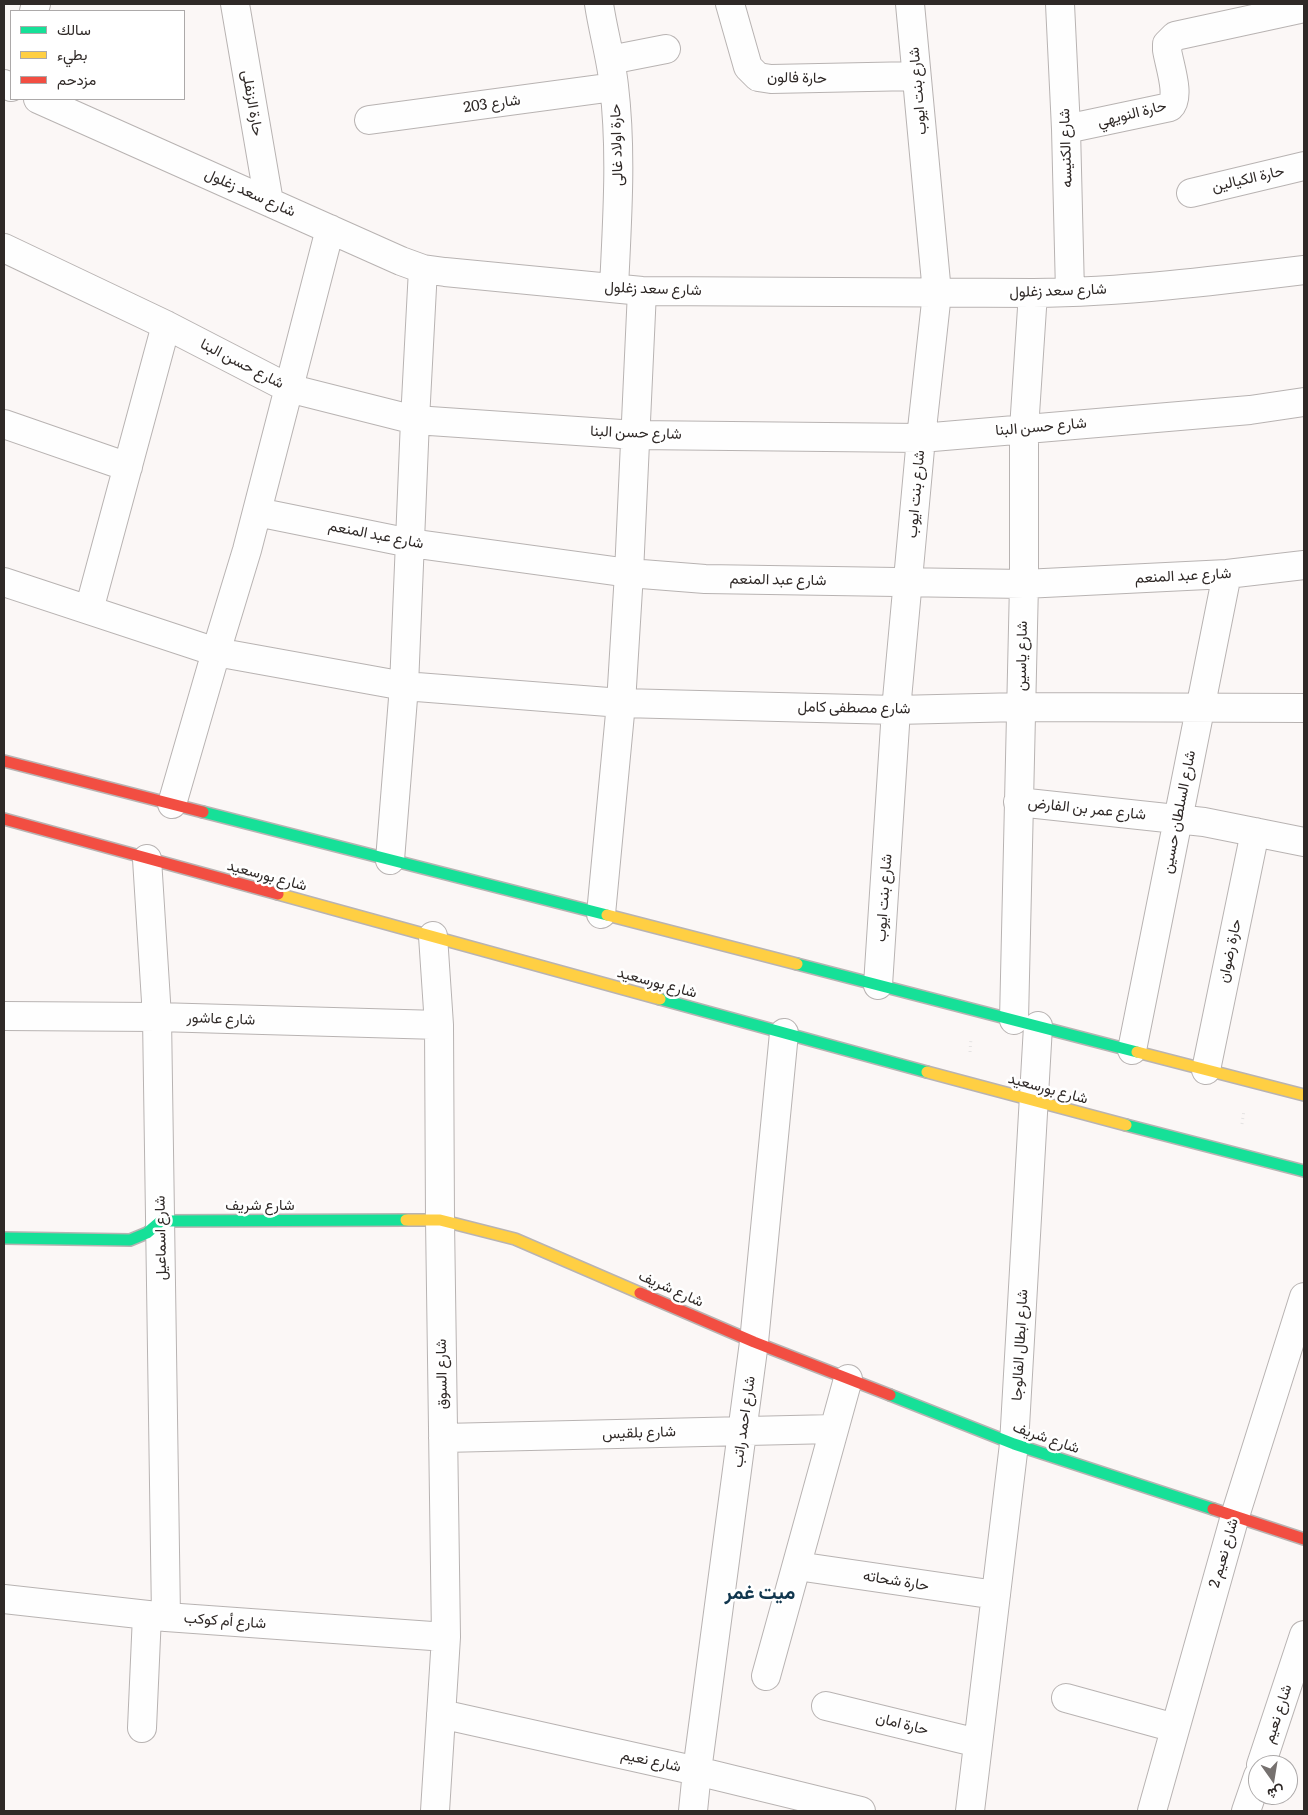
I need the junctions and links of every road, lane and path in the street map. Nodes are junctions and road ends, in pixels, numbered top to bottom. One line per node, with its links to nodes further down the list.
1 (235, 4): 16 (street, حارة الزنفلى)
2 (599, 4): 8 (street, حارة اولاد غالى)
3 (730, 4): 9 (street, حارة فالون)
4 (910, 4): 9 (street, شارع بنت ايوب)
5 (1060, 4): 13 (street, شارع الكنيسه)
6 (1304, 8): 13 (street, حارة النويهي)
7 (666, 49): 8 (street)
8 (610, 60): 10 (street, حارة اولاد غالى)
9 (916, 76): 24 (street, شارع بنت ايوب)
10 (614, 88): 12 (street, شارع 203); 21 (street, حارة اولاد غالى)
11 (40, 100): 16 (street, شارع سعد زغلول)
12 (369, 120)
13 (1066, 129): 23 (street, شارع الكنيسه)
14 (1304, 166): 15 (street, حارة الكيالين)
15 (1191, 193)
16 (269, 202): 17 (street, شارع سعد زغلول)
17 (330, 230): 19 (street, شارع سعد زغلول); 27 (street)
18 (4, 248): 26 (street, شارع حسن البنا)
19 (423, 269): 21 (street, شارع سعد زغلول); 29 (street)
20 (1304, 270): 23 (street, شارع سعد زغلول)
21 (614, 288): 22 (street, شارع سعد زغلول)
22 (642, 291): 24 (street, شارع سعد زغلول); 32 (street)
23 (1070, 292): 25 (street, شارع سعد زغلول)
24 (937, 293): 25 (street, شارع سعد زغلول); 33 (street, شارع بنت ايوب)
25 (1033, 293): 31 (street, شارع ياسين)
26 (166, 325): 27 (street, شارع حسن البنا); 34 (street)
27 (288, 388): 29 (street, شارع حسن البنا); 35 (street)
28 (1304, 402): 31 (street, شارع حسن البنا)
29 (415, 420): 32 (street, شارع حسن البنا); 36 (street)
30 (4, 424): 34 (street)
31 (1024, 429): 33 (street, شارع حسن البنا); 42 (street, شارع ياسين)
32 (636, 435): 33 (street, شارع حسن البنا); 38 (street)
33 (921, 438): 41 (street, شارع بنت ايوب)
34 (128, 468): 43 (street)
35 (257, 512): 36 (street, شارع عبد المنعم); 44 (street)
36 (410, 543): 38 (street, شارع عبد المنعم); 45 (street)
37 (1304, 565): 39 (street, شارع عبد المنعم)
38 (629, 573): 41 (street, شارع عبد المنعم); 46 (street)
39 (1227, 574): 42 (street, شارع عبد المنعم); 48 (street, شارع السلطان حسين)
40 (4, 582): 43 (street, شارع مصطفى كامل)
41 (908, 583): 42 (street, شارع عبد المنعم); 50 (street, شارع بنت ايوب)
42 (1024, 584): 47 (street, شارع ياسين)
43 (89, 610): 44 (street, شارع مصطفى كامل)
44 (216, 652): 45 (street, شارع مصطفى كامل); 53 (street)
45 (404, 686): 46 (street, شارع مصطفى كامل); 59 (street)
46 (621, 703): 50 (street, شارع مصطفى كامل); 60 (street)
47 (1021, 707): 48 (street, شارع مصطفى كامل); 50 (street, شارع مصطفى كامل); 52 (street, شارع ياسين)
48 (1199, 708): 49 (street, شارع مصطفى كامل); 55 (street, شارع السلطان حسين)
49 (1304, 708)
50 (896, 710): 62 (street, شارع بنت ايوب)
51 (4, 761): 53 (street)
52 (1018, 802): 55 (street, شارع عمر بن الفارض); 66 (street, شارع ياسين)
53 (172, 804): 59 (street)
54 (4, 819): 58 (street, شارع بورسعيد)
55 (1177, 819): 56 (street, شارع عمر بن الفارض); 69 (street, شارع السلطان حسين)
56 (1254, 832): 57 (street, شارع عمر بن الفارض); 70 (street, حارة رضوان)
57 (1304, 842)
58 (147, 859): 61 (street, شارع بورسعيد); 65 (street, شارع اسماعيل)
59 (390, 860): 60 (street)
60 (601, 914): 62 (street)
61 (433, 936): 67 (street, شارع السوق); 68 (street, شارع بورسعيد)
62 (878, 985): 63 (street)
63 (974, 1009): 66 (street); 72 (path)
64 (4, 1016): 65 (street, شارع عاشور)
65 (157, 1017): 67 (street, شارع عاشور); 78 (street, شارع اسماعيل)
66 (1026, 1023): 69 (street); 74 (street, شارع ابطال الفالوجا)
67 (439, 1025): 77 (street, شارع السوق)
68 (784, 1032): 72 (street, شارع بورسعيد); 81 (street, شارع احمد راتب)
69 (1132, 1050): 70 (street)
70 (1206, 1070): 71 (street)
71 (1247, 1080): 73 (street); 75 (path)
72 (966, 1082): 74 (street, شارع بورسعيد)
73 (1304, 1095)
74 (1035, 1101): 75 (street, شارع بورسعيد); 86 (street, شارع ابطال الفالوجا)
75 (1239, 1154): 76 (street, شارع بورسعيد)
76 (1304, 1171)
77 (440, 1220): 78 (street, شارع شريف); 81 (street, شارع شريف); 85 (street, شارع السوق)
78 (161, 1221): 79 (street); 92 (street, شارع اسماعيل)
79 (4, 1238)
80 (1304, 1297): 87 (street, شارع نعيم 2)
81 (754, 1342): 82 (street, شارع شريف); 84 (street, شارع احمد راتب)
82 (848, 1379): 83 (street); 86 (street, شارع شريف)
83 (834, 1429): 84 (street, شارع بلقيس); 89 (street)
84 (743, 1430): 85 (street, شارع بلقيس); 104 (street, شارع احمد راتب)
85 (443, 1438): 94 (street, شارع السوق)
86 (1014, 1444): 87 (street, شارع شريف); 90 (street, شارع ابطال الفالوجا)
87 (1234, 1516): 88 (street, شارع شريف); 101 (street, شارع نعيم 2)
88 (1304, 1538)
89 (796, 1566): 90 (street, حارة شحاته); 95 (street)
90 (996, 1596): 102 (street, شارع ابطال الفالوجا)
91 (4, 1599): 92 (street, شارع أم كوكب)
92 (157, 1616): 94 (street, شارع أم كوكب); 100 (street, شارع اسماعيل)
93 (1304, 1635): 96 (street, شارع نعيم)
94 (446, 1637): 99 (street, شارع السوق)
95 (766, 1676)
96 (1296, 1685): 103 (street, شارع نعيم)
97 (1066, 1698): 101 (street)
98 (826, 1706): 102 (street, حارة امان)
99 (441, 1714): 104 (street, شارع نعيم); 105 (street, شارع السوق)
100 (142, 1728)
101 (1175, 1728): 109 (street, شارع نعيم 2)
102 (978, 1743): 108 (street, شارع ابطال الفالوجا)
103 (1266, 1755)
104 (697, 1771): 106 (street, شارع احمد راتب); 107 (street, شارع نعيم)
105 (435, 1811)
106 (693, 1811)
107 (861, 1811)
108 (970, 1811)
109 (1152, 1811)

